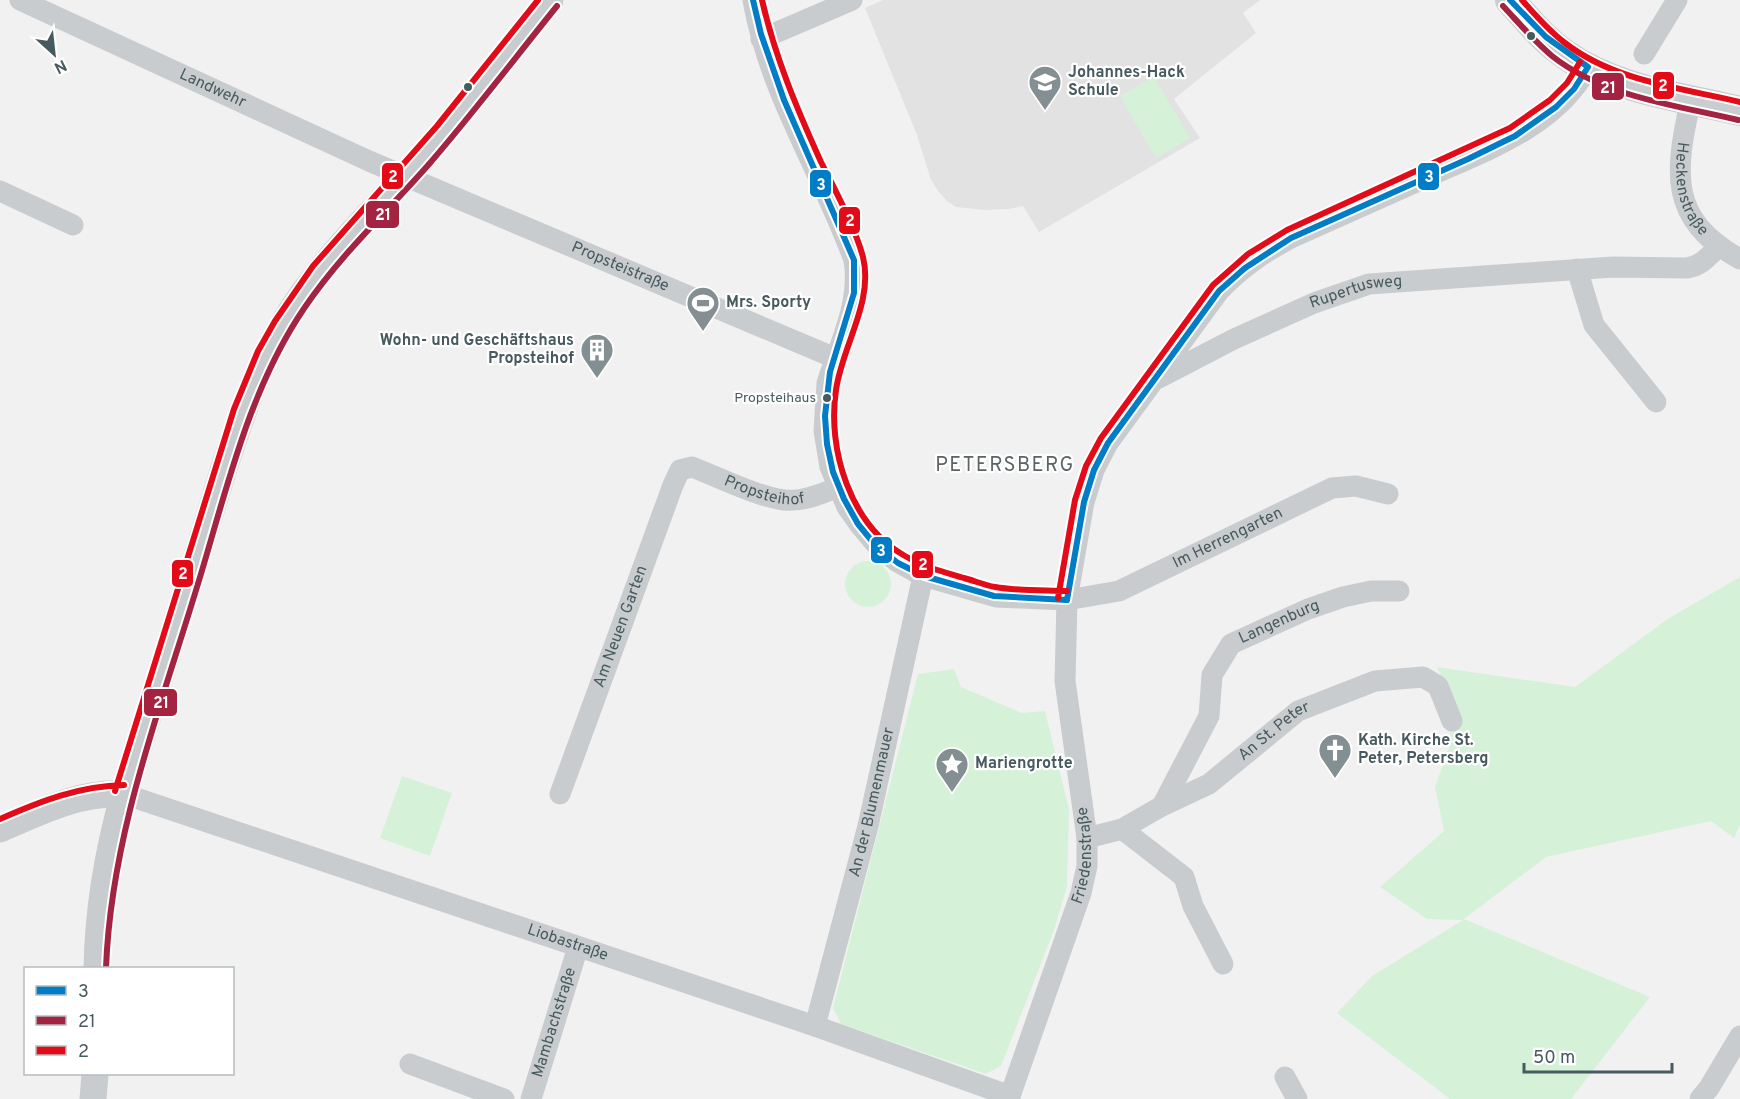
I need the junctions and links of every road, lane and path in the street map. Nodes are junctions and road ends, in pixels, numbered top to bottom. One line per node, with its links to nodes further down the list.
1 (20, 0): 12 (street, Landwehr)
2 (549, 0): 12 (street)
3 (753, 0): 7 (street, Im Herrengarten)
4 (852, 0): 7 (street)
5 (1510, 0): 9 (main road)
6 (1677, 0): 8 (street)
7 (761, 39): 18 (street, Im Herrengarten)
8 (1644, 54)
9 (1588, 67): 10 (main road); 19 (street, Friedenstraße)
10 (1691, 99): 11 (main road); 15 (street, Heckenstraße)
11 (1740, 111)
12 (405, 176): 18 (street, Propsteistraße); 28 (street)
13 (0, 191): 14 (street)
14 (73, 225)
15 (1718, 247): 16 (street, Heckenstraße); 17 (street, Rupertusweg)
16 (1740, 259)
17 (1577, 269): 19 (street, Rupertusweg); 20 (street)
18 (836, 358): 22 (street, Im Herrengarten)
19 (1153, 381): 26 (street, Friedenstraße)
20 (1656, 402)
21 (692, 467): 22 (street, Propsteihof); 29 (street, Am Neuen Garten)
22 (838, 487): 24 (street, Im Herrengarten)
23 (1388, 494): 26 (street, Im Herrengarten)
24 (923, 576): 26 (street, Im Herrengarten); 37 (street, An der Blumenmauer)
25 (1399, 591): 30 (street, Langenburg)
26 (1067, 600): 33 (street, Friedenstraße)
27 (1452, 721): 30 (street, An St. Peter)
28 (124, 794): 31 (street); 34 (street, Liobastraße); 36 (street)
29 (560, 794)
30 (1162, 806): 32 (street, An St. Peter)
31 (0, 829)
32 (1122, 829): 33 (street, An St. Peter); 35 (street)
33 (1087, 838): 42 (street, Friedenstraße)
34 (578, 947): 37 (street, Liobastraße); 45 (street, Mambachstraße)
35 (1223, 964)
36 (97, 967)
37 (815, 1026): 42 (street, Liobastraße)
38 (1740, 1036): 47 (street)
39 (410, 1064): 44 (street)
40 (95, 1075): 43 (street)
41 (1284, 1077): 46 (street)
42 (1010, 1098)
43 (93, 1099)
44 (504, 1099)
45 (531, 1099)
46 (1297, 1099)
47 (1700, 1099)

